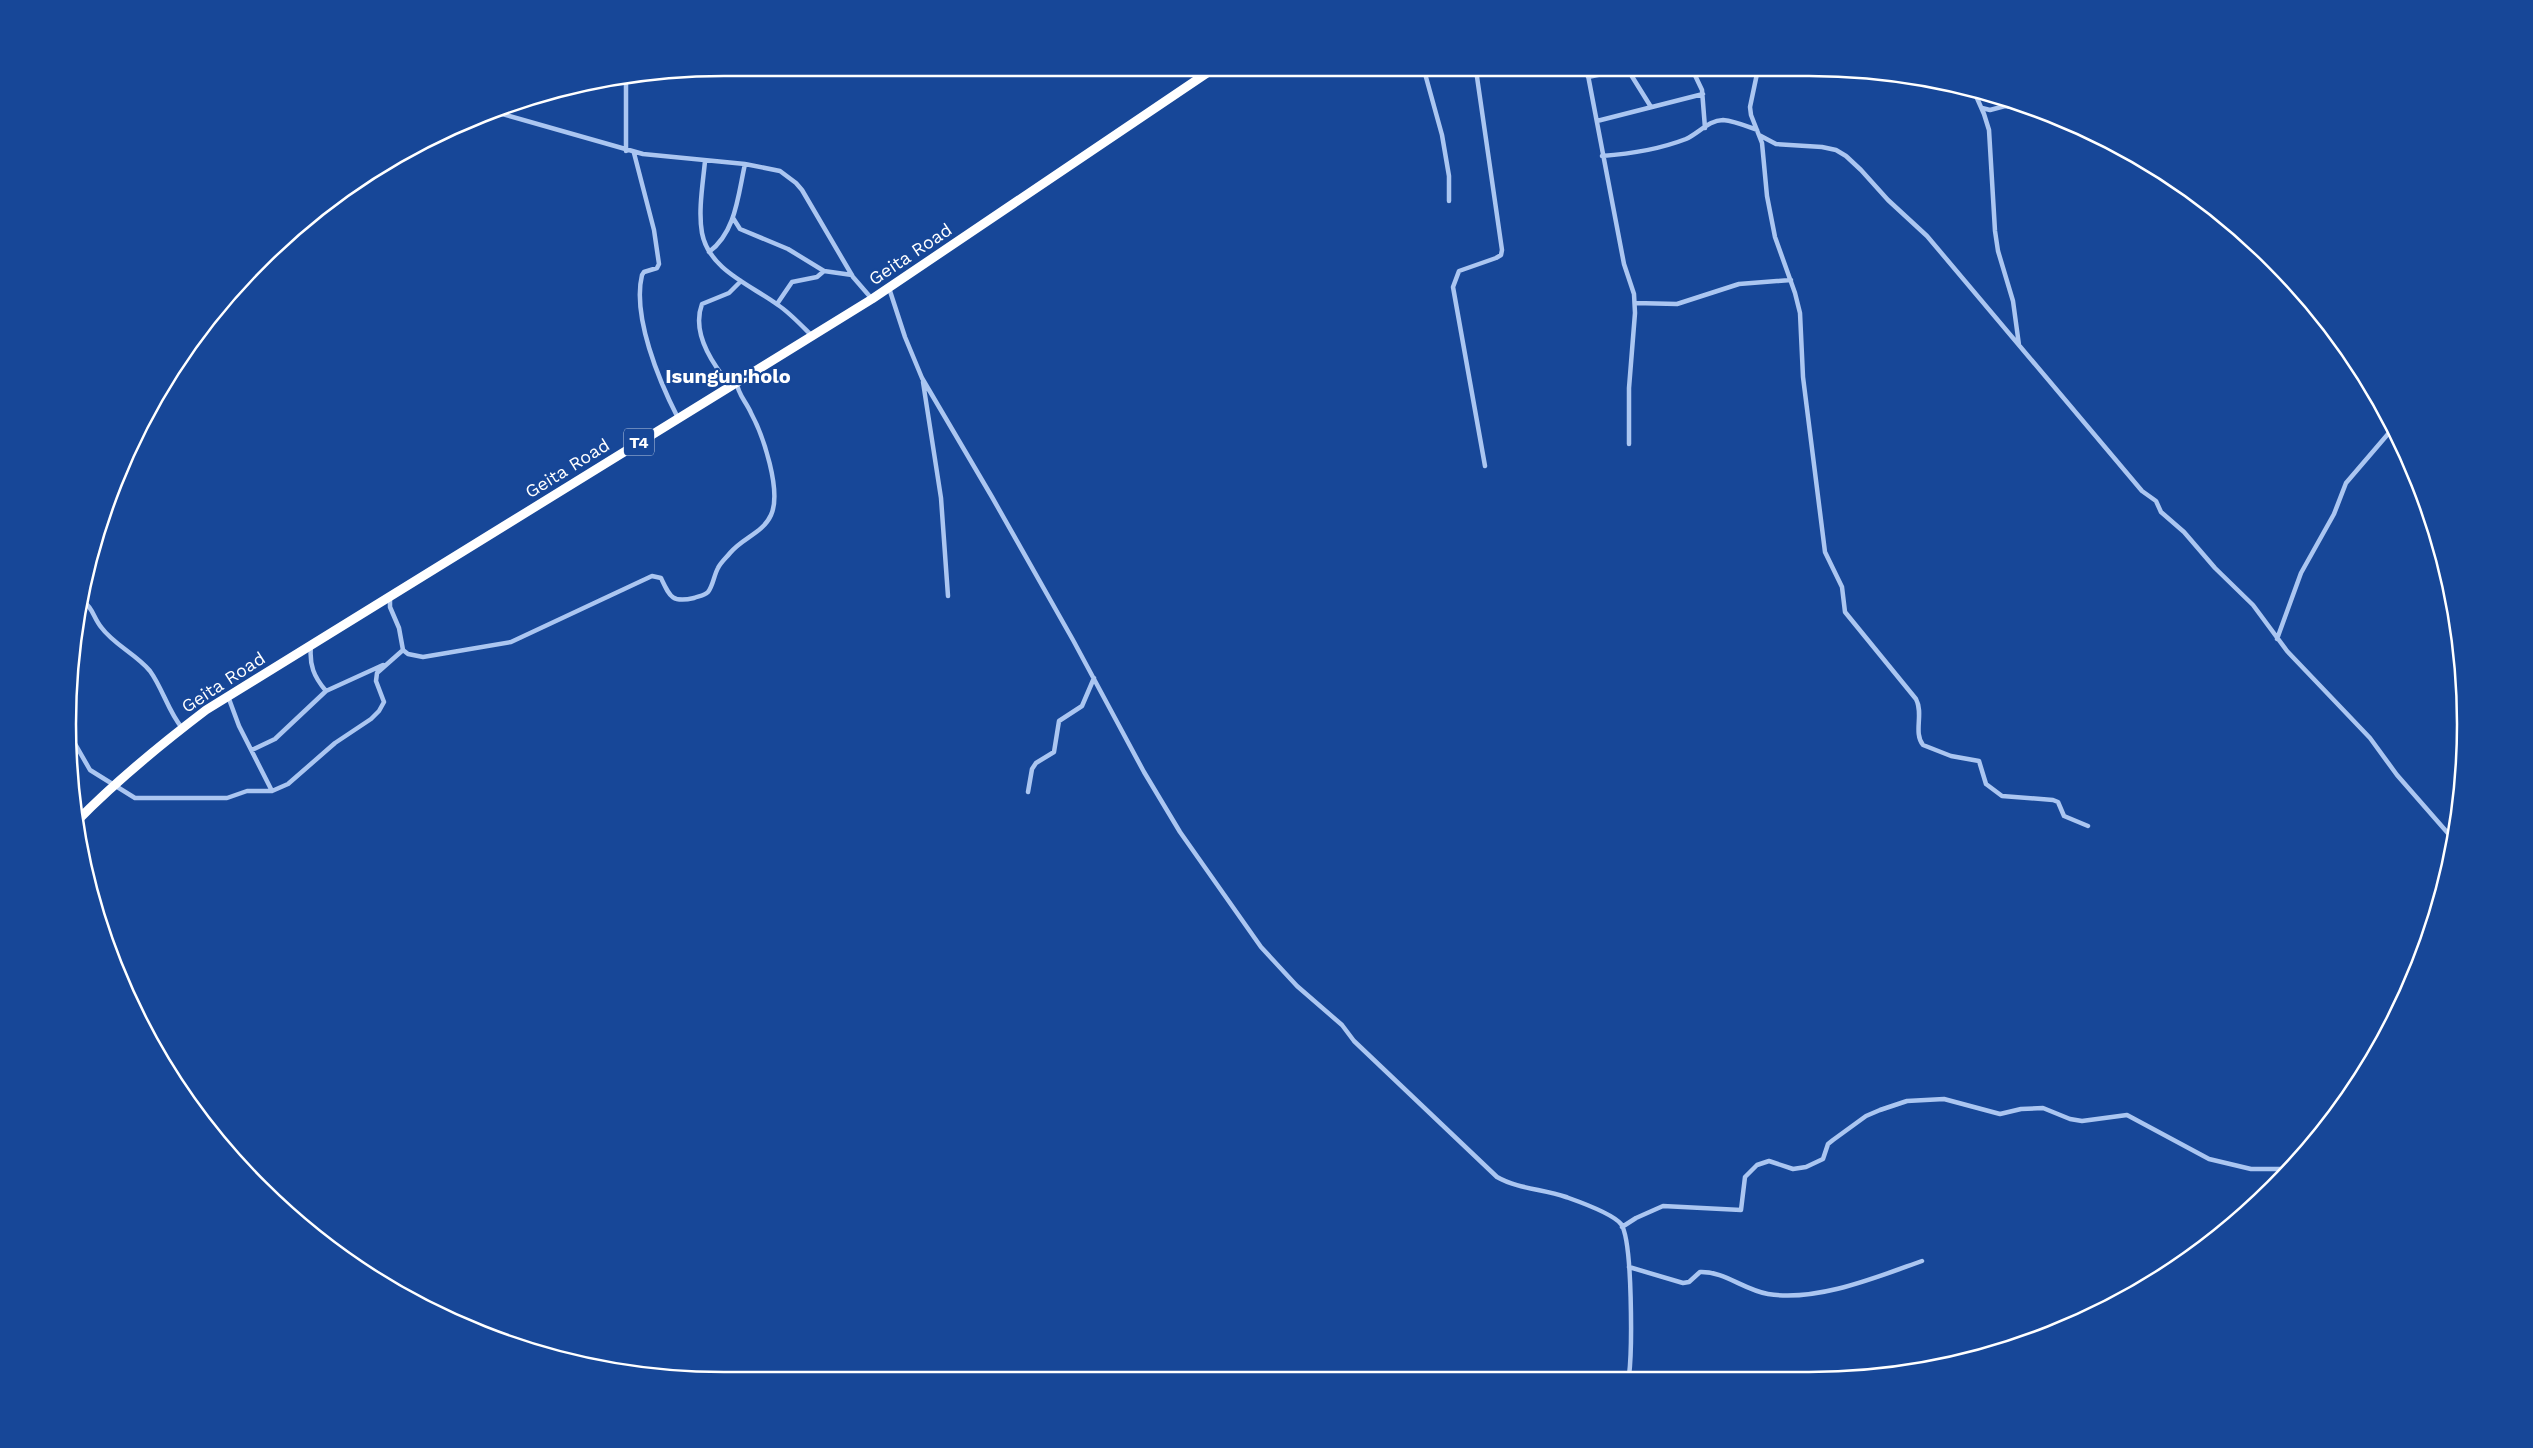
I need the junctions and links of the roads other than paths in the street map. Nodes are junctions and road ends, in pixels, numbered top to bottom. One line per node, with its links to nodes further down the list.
1 (1203, 76): 32 (highway, Geita Road / T4)
2 (1426, 76): 25 (street)
3 (1477, 76): 43 (street)
4 (1593, 76): 8 (street)
5 (1632, 76): 12 (street)
6 (1695, 76): 10 (street)
7 (1757, 76): 18 (street)
8 (1588, 77): 16 (street)
9 (626, 84): 20 (street)
10 (1703, 94): 12 (street); 17 (street)
11 (1977, 98): 14 (street)
12 (1651, 107): 16 (street)
13 (2003, 107): 14 (street)
14 (1982, 108): 37 (street)
15 (505, 115): 20 (street)
16 (1597, 121): 22 (street)
17 (1705, 128): 18 (street); 22 (street)
18 (1756, 130): 19 (street)
19 (1759, 135): 30 (street); 37 (street)
20 (626, 151): 21 (street)
21 (634, 153): 23 (street); 40 (street)
22 (1602, 156): 34 (street)
23 (705, 161): 24 (street); 27 (street)
24 (745, 164): 26 (street); 29 (street)
25 (1449, 201)
26 (733, 218): 27 (street); 28 (street)
27 (709, 252): 31 (street)
28 (824, 271): 29 (street); 35 (street)
29 (852, 275): 33 (street)
30 (1791, 280): 34 (street); 61 (street)
31 (741, 281): 35 (street); 39 (street)
32 (889, 286): 33 (highway, Geita Road / T4); 38 (street)
33 (872, 299): 36 (highway, Geita Road / T4)
34 (1635, 303): 42 (street)
35 (777, 304): 36 (street)
36 (812, 336): 39 (highway, Geita Road / T4)
37 (2019, 346): 47 (street)
38 (922, 378): 45 (street); 51 (street)
39 (734, 384): 40 (highway, Geita Road / T4); 49 (street)
40 (678, 418): 44 (highway, Geita Road / T4)
41 (2388, 434): 47 (street)
42 (1628, 444)
43 (1485, 466)
44 (390, 596): 48 (highway, Geita Road / T4); 49 (street)
45 (948, 596)
46 (88, 604): 54 (street)
47 (2277, 639): 62 (street)
48 (311, 645): 52 (street); 53 (highway, Geita Road / T4)
49 (403, 650): 50 (street)
50 (386, 663): 52 (street); 58 (street)
51 (1094, 678): 59 (street); 64 (street)
52 (326, 692): 56 (street)
53 (232, 694): 54 (highway, Geita Road / T4); 56 (street)
54 (182, 728): 57 (highway, Geita Road / T4)
55 (77, 747): 57 (street)
56 (252, 750): 58 (street)
57 (114, 785): 58 (street); 60 (highway, Geita Road / T4)
58 (272, 791)
59 (1028, 792)
60 (83, 815)
61 (2088, 826)
62 (2447, 832)
63 (2279, 1169): 64 (street)
64 (1622, 1227): 66 (street)
65 (1922, 1261): 66 (street)
66 (1629, 1267): 67 (street)
67 (1629, 1372)

